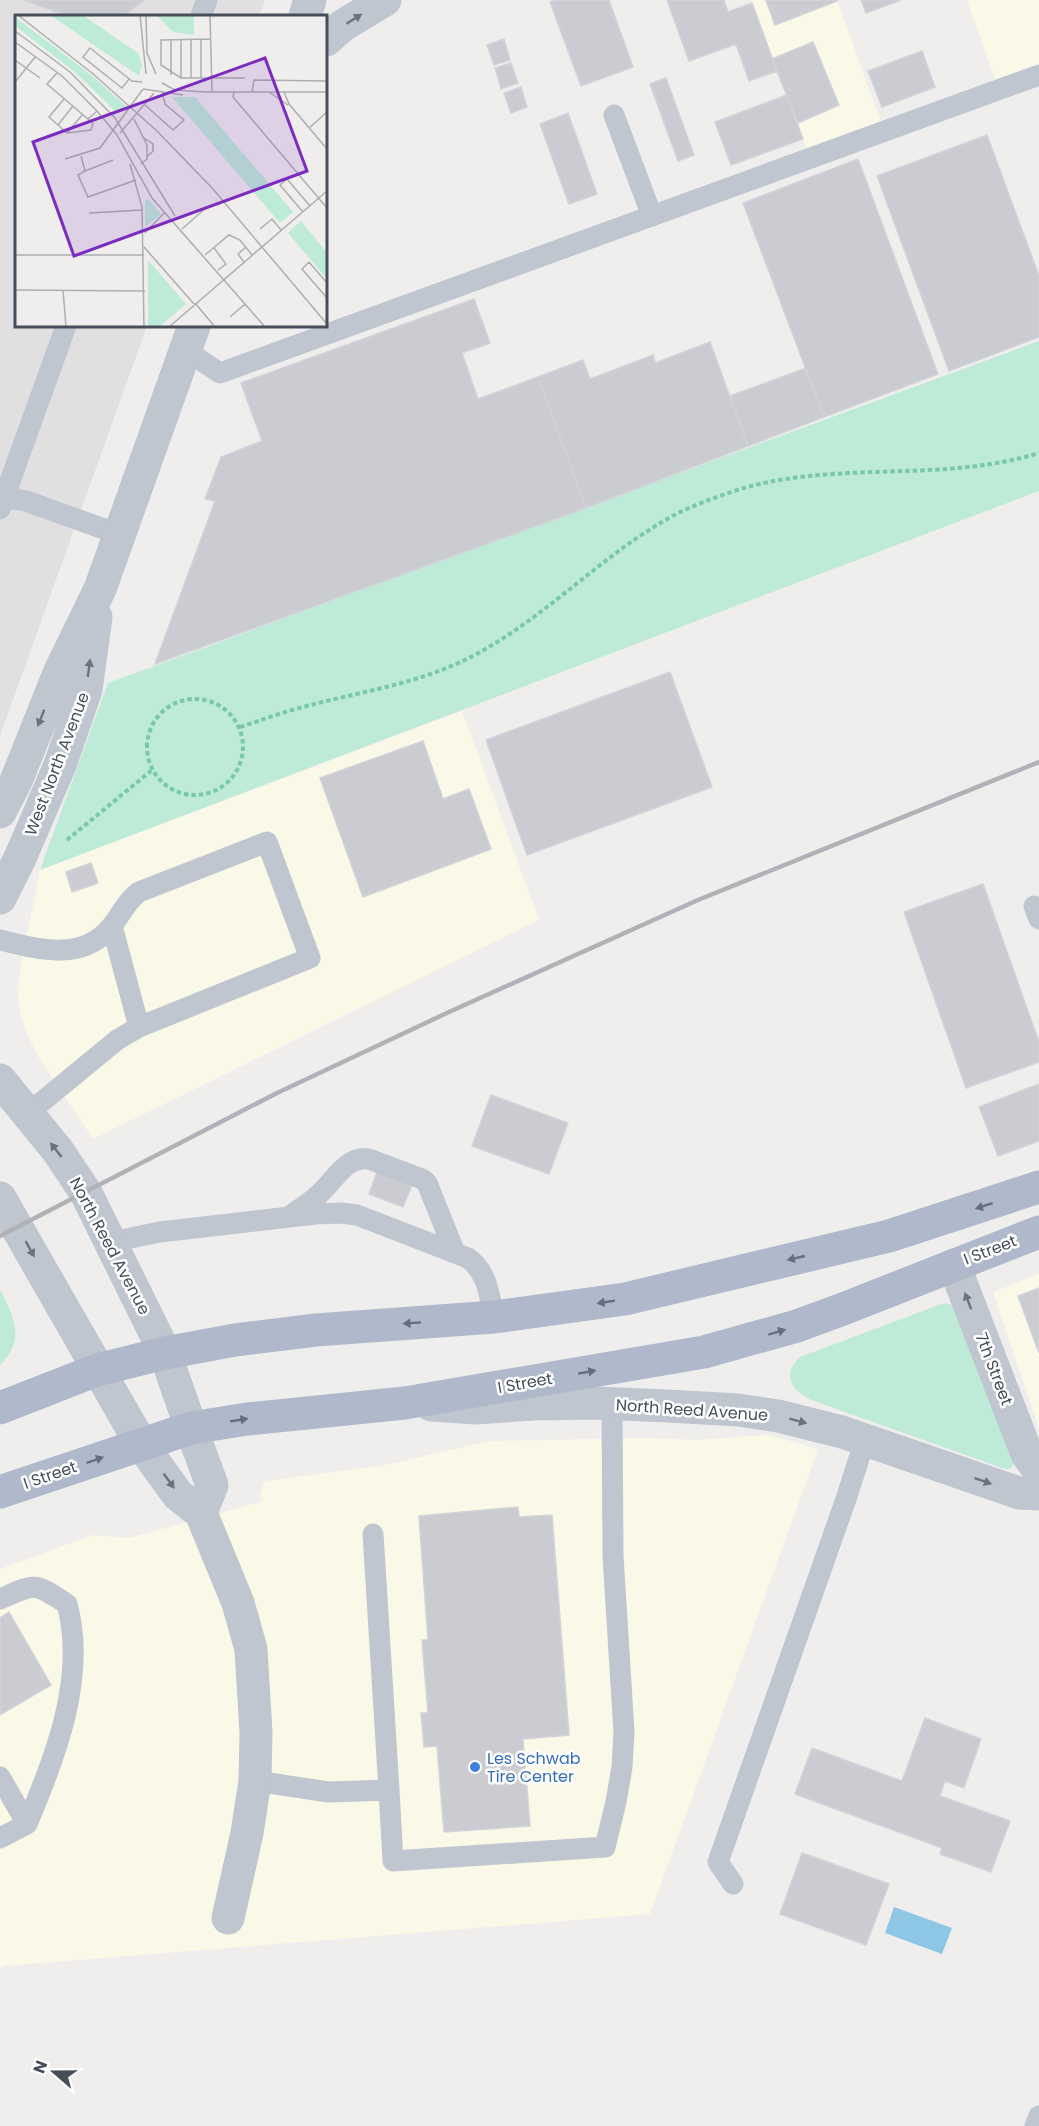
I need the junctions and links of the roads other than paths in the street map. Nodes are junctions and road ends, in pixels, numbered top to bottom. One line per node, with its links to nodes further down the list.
1 (207, 0): 4 (lane)
2 (310, 0): 5 (street)
3 (385, 0): 6 (street, one-way to 3)
4 (201, 15)
5 (305, 15)
6 (327, 39)
7 (1039, 75): 9 (lane)
8 (614, 115): 9 (lane)
9 (652, 216): 11 (lane)
10 (66, 327): 12 (lane)
11 (189, 338): 13 (street, West North Avenue)
12 (1, 501): 13 (lane)
13 (118, 534): 14 (street, West North Avenue)
14 (100, 589): 15 (street, West North Avenue, one-way to 15); 16 (street, West North Avenue, one-way to 14)
15 (0, 812)
16 (0, 898)
17 (112, 926): 18 (lane); 19 (lane); 19 (lane)
18 (0, 940)
19 (139, 1027): 21 (lane)
20 (0, 1080): 21 (street, North Reed Avenue)
21 (27, 1114): 26 (street, North Reed Avenue, one-way to 21)
22 (1039, 1187): 29 (main road, one-way to 29)
23 (0, 1198): 31 (street, one-way to 31)
24 (287, 1218): 26 (lane); 27 (lane); 27 (lane)
25 (1039, 1232): 28 (main road, I Street)
26 (111, 1242): 30 (street, North Reed Avenue)
27 (455, 1253): 29 (lane)
28 (954, 1264): 32 (main road, I Street, one-way to 28); 38 (street, 7th Street, one-way to 28)
29 (494, 1317): 30 (main road, one-way to 30)
30 (165, 1353): 31 (main road); 35 (street, North Reed Avenue)
31 (97, 1370): 34 (main road); 37 (street)
32 (405, 1403): 33 (street, North Reed Avenue); 35 (main road, I Street, one-way to 32)
33 (612, 1404): 36 (street, North Reed Avenue, one-way to 36); 46 (lane)
34 (0, 1408)
35 (191, 1428): 37 (main road, I Street); 41 (street, North Reed Avenue)
36 (865, 1440): 40 (street, North Reed Avenue, one-way to 40); 49 (lane)
37 (141, 1444): 39 (main road, I Street, one-way to 37); 41 (street, one-way to 41)
38 (1039, 1471)
39 (0, 1492)
40 (1039, 1494)
41 (201, 1513): 45 (street)
42 (373, 1534): 46 (lane)
43 (0, 1599): 47 (lane)
44 (0, 1777): 47 (lane)
45 (255, 1780): 46 (lane); 50 (street)
46 (389, 1790)
47 (27, 1824): 48 (lane)
48 (0, 1838)
49 (733, 1884)
50 (228, 1918)
51 (1039, 2116): 52 (lane)
52 (1035, 2126)

